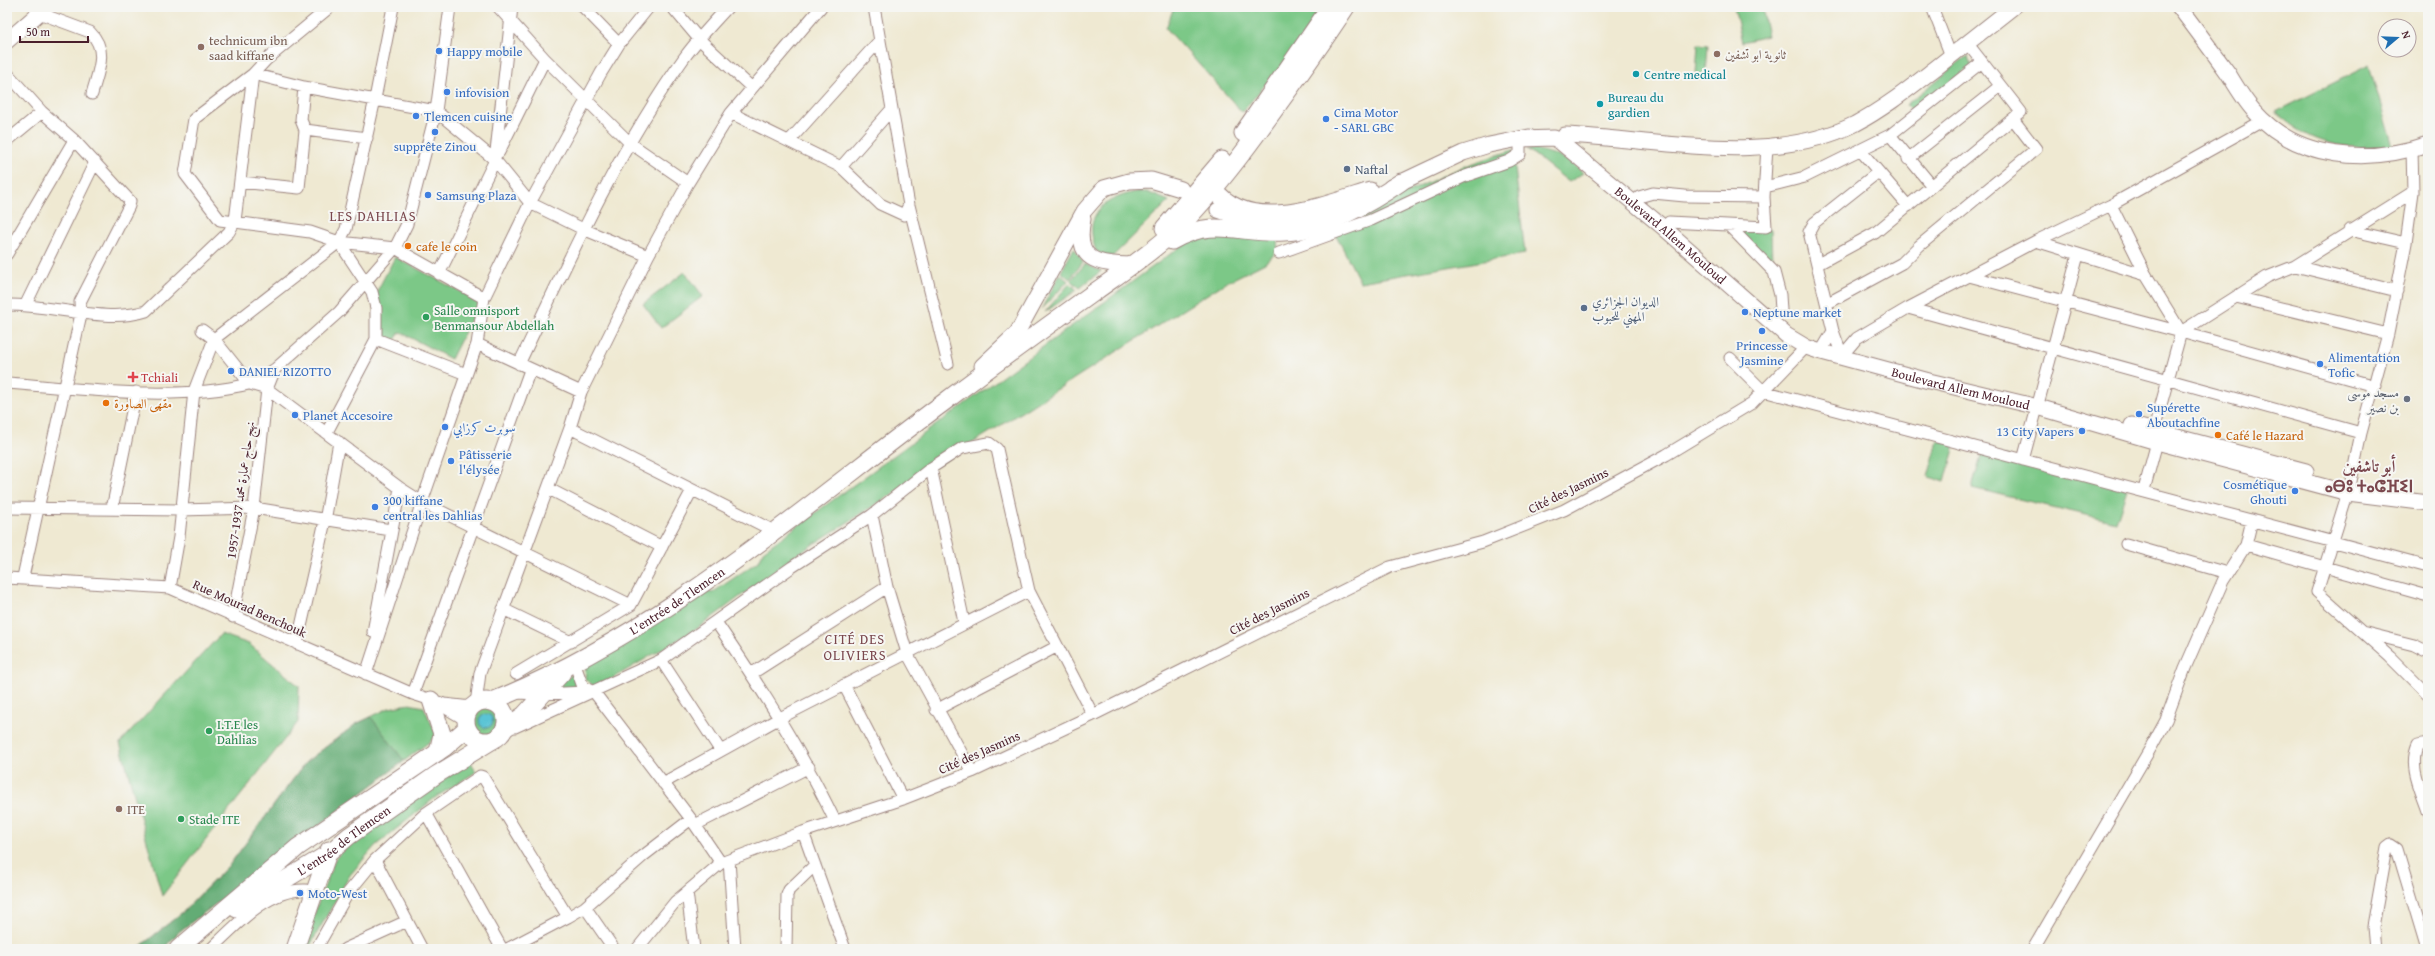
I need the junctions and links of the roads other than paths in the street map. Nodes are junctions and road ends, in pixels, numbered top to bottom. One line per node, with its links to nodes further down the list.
1 (330, 7): 28 (street)
2 (392, 7): 33 (street)
3 (450, 7): 36 (street)
4 (498, 7): 18 (street)
5 (512, 7): 18 (street)
6 (583, 7): 23 (street)
7 (649, 7): 23 (street)
8 (672, 7): 19 (street)
9 (728, 7): 19 (street)
10 (821, 7): 31 (street)
11 (874, 7): 20 (street)
12 (1330, 7): 88 (main road)
13 (1346, 7): 64 (main road)
14 (1932, 7): 24 (street)
15 (2013, 7): 22 (main road)
16 (2179, 7): 40 (main road)
17 (43, 10): 21 (main road); 32 (street)
18 (510, 19): 25 (street); 55 (street)
19 (699, 39): 31 (street); 49 (street)
20 (880, 40): 35 (street); 47 (street)
21 (7, 41)
22 (1967, 43): 24 (main road); 26 (street)
23 (618, 44): 34 (street)
24 (1951, 56): 51 (main road)
25 (545, 58): 34 (street); 55 (street)
26 (1982, 62): 29 (street); 42 (street)
27 (7, 73): 37 (street)
28 (253, 74): 30 (street); 59 (street); 74 (street)
29 (2000, 86): 39 (street); 54 (street)
30 (304, 87): 33 (street); 41 (street)
31 (752, 88): 38 (street)
32 (92, 94)
33 (375, 99): 36 (street); 44 (street)
34 (588, 100): 49 (street); 68 (street)
35 (891, 110): 57 (street); 69 (street)
36 (436, 111): 55 (street); 82 (street)
37 (42, 112): 46 (street); 48 (street)
38 (731, 113): 47 (street); 61 (street)
39 (2014, 119): 62 (street); 98 (street)
40 (2264, 120): 52 (main road); 70 (street)
41 (305, 130): 44 (street); 59 (street)
42 (1890, 135): 53 (street); 54 (street)
43 (1559, 137): 45 (main road); 51 (main road); 67 (main road, Boulevard Allem Mouloud); 112 (main road, Boulevard Allem Mouloud)
44 (367, 138): 80 (street)
45 (1520, 139): 60 (main road); 83 (street)
46 (74, 140): 56 (street); 84 (street)
47 (790, 140): 57 (street)
48 (7, 141)
49 (630, 143): 61 (street); 77 (street)
50 (2428, 144): 52 (main road)
51 (1767, 146): 65 (street)
52 (2412, 149): 66 (street)
53 (1860, 150): 58 (street); 65 (street)
54 (1908, 159): 62 (street)
55 (495, 160): 68 (street); 90 (street)
56 (95, 162): 99 (street); 102 (street)
57 (841, 167): 69 (street)
58 (1877, 173): 71 (street); 87 (street)
59 (240, 182): 74 (street)
60 (1401, 182): 64 (main road); 72 (main road); 88 (main road)
61 (688, 183): 86 (street)
62 (1932, 186): 71 (street)
63 (1181, 189): 73 (main road)
64 (1214, 189): 88 (main road)
65 (1765, 192): 67 (street); 76 (street)
66 (2413, 192): 78 (street); 81 (street)
67 (1639, 197): 75 (main road, Boulevard Allem Mouloud)
68 (530, 203): 77 (street); 96 (street)
69 (909, 205): 117 (street)
70 (2111, 205): 79 (street); 91 (street)
71 (1908, 206): 87 (street)
72 (1218, 210)
73 (1084, 211): 88 (main road); 131 (main road)
74 (235, 221): 80 (street); 102 (street)
75 (1669, 222): 76 (street); 103 (main road, Boulevard Allem Mouloud)
76 (1729, 226): 103 (street)
77 (583, 229): 86 (street); 116 (street)
78 (2349, 230): 81 (street); 89 (street)
79 (2036, 241): 85 (street); 92 (street)
80 (339, 242): 82 (street); 93 (street); 108 (street)
81 (2406, 243): 94 (street)
82 (395, 248): 90 (street); 93 (street)
83 (1279, 253)
84 (7, 254)
85 (2078, 255): 91 (street); 97 (street)
86 (648, 256): 130 (street)
87 (1818, 264): 98 (street)
88 (1132, 265): 131 (main road, L'entrée de Tlemcen)
89 (2295, 266): 94 (street); 95 (street)
90 (439, 274): 96 (street)
91 (2146, 275): 106 (street)
92 (1969, 276): 97 (street); 101 (street)
93 (366, 283): 109 (street); 118 (street)
94 (2397, 291): 107 (street)
95 (2236, 297): 106 (street); 107 (street)
96 (484, 298): 110 (street)
97 (2065, 301): 106 (street); 113 (street)
98 (1828, 303): 105 (street)
99 (26, 304): 100 (street); 102 (street)
100 (7, 305)
101 (1908, 308): 113 (street); 114 (street)
102 (81, 314): 125 (street)
103 (1773, 316): 111 (main road, Boulevard Allem Mouloud)
104 (202, 330): 108 (street)
105 (1833, 331): 111 (street); 114 (street)
106 (2181, 332): 121 (street); 124 (street)
107 (2388, 334): 124 (street)
108 (214, 339): 123 (street); 127 (street)
109 (376, 339): 120 (street); 134 (street)
110 (477, 344): 116 (street); 120 (street)
111 (1824, 346): 114 (main road, Boulevard Allem Mouloud)
112 (1806, 347): 128 (street, Cité des Jasmins); 132 (main road, Boulevard Allem Mouloud)
113 (2052, 348): 121 (street); 132 (street)
114 (1843, 350): 132 (main road, Boulevard Allem Mouloud)
115 (1730, 358): 128 (street)
116 (519, 364): 119 (street)
117 (948, 364)
118 (275, 369): 123 (street); 126 (street, نهج حاج عمارة محمد 1937-1957)
119 (530, 370): 130 (street); 156 (street)
120 (466, 374): 146 (street)
121 (2167, 379): 135 (street); 136 (street)
122 (7, 382): 125 (street)
123 (250, 384): 126 (street); 127 (street)
124 (2375, 386): 135 (street)
125 (64, 387): 129 (street); 150 (street)
126 (267, 389): 134 (street); 149 (street, نهج حاج عمارة محمد 1937-1957)
127 (194, 391): 129 (street); 152 (street)
128 (1763, 391): 138 (street); 198 (street, Cité des Jasmins)
129 (136, 392): 151 (street)
130 (581, 392): 133 (street)
131 (946, 400): 158 (main road, L'entrée de Tlemcen)
132 (2040, 404): 136 (main road, Boulevard Allem Mouloud); 138 (street)
133 (570, 428): 141 (street); 143 (street)
134 (327, 432): 137 (street)
135 (2362, 433): 142 (street)
136 (2155, 436): 142 (main road, Boulevard Allem Mouloud); 144 (street)
137 (339, 442): 140 (street); 155 (street)
138 (2023, 460): 144 (street)
139 (931, 468): 153 (street); 171 (street); 177 (street)
140 (400, 488): 146 (street); 157 (street)
141 (549, 489): 162 (street); 163 (street)
142 (2349, 489): 145 (main road, Boulevard Allem Mouloud); 147 (main road, Boulevard Allem Mouloud); 159 (street)
143 (692, 490): 158 (street); 162 (street)
144 (2144, 490): 154 (street)
145 (2428, 496)
146 (422, 502): 156 (street); 186 (street)
147 (2428, 503)
148 (7, 508): 150 (street)
149 (254, 508): 152 (street); 155 (street); 175 (street, نهج حاج عمارة محمد 1937-1957)
150 (37, 509): 151 (street); 167 (street)
151 (112, 509): 152 (street)
152 (181, 510): 170 (street)
153 (872, 515): 169 (street); 176 (street)
154 (2252, 520): 159 (street); 161 (street)
155 (325, 521): 157 (street); 180 (street)
156 (472, 528): 163 (street); 192 (street)
157 (391, 530): 186 (street)
158 (776, 532): 185 (main road, L'entrée de Tlemcen)
159 (2331, 541): 164 (street); 165 (street)
160 (2126, 544): 166 (street)
161 (2246, 546): 164 (street); 166 (street)
162 (662, 547): 173 (street)
163 (525, 552): 173 (street); 174 (street)
164 (2326, 566): 172 (street); 178 (street)
165 (2428, 567)
166 (2227, 573): 240 (street)
167 (23, 577): 168 (street, Rue Mourad Benchouk); 170 (street, Rue Mourad Benchouk)
168 (7, 578)
169 (887, 587): 183 (street); 188 (street)
170 (170, 588): 175 (street, Rue Mourad Benchouk)
171 (1029, 591): 177 (street); 181 (street)
172 (2428, 596)
173 (631, 605): 179 (street)
174 (503, 609): 179 (street); 197 (street)
175 (234, 617): 180 (street, Rue Mourad Benchouk)
176 (716, 622): 184 (street); 188 (street)
177 (964, 622): 183 (street)
178 (2359, 632): 182 (street); 194 (street)
179 (571, 642): 187 (street)
180 (297, 644): 186 (street, Rue Mourad Benchouk)
181 (1056, 647): 196 (street); 198 (street)
182 (2428, 652)
183 (907, 653): 189 (street); 196 (street)
184 (661, 660): 190 (street); 202 (street)
185 (574, 662): 190 (street); 191 (main road, L'entrée de Tlemcen); 193 (main road, L'entrée de Tlemcen)
186 (366, 674): 192 (street, Rue Mourad Benchouk)
187 (516, 674)
188 (751, 674): 199 (street)
189 (844, 685): 199 (street); 207 (street)
190 (594, 692): 193 (street); 200 (street); 206 (street)
191 (512, 693): 193 (street, L'entrée de Tlemcen); 197 (main road, L'entrée de Tlemcen)
192 (413, 694): 195 (street, Rue Mourad Benchouk)
193 (541, 694): 200 (main road, L'entrée de Tlemcen)
194 (2428, 695)
195 (431, 700): 197 (street, Rue Mourad Benchouk); 203 (main road)
196 (936, 710): 205 (street)
197 (474, 712): 200 (main road); 200 (main road); 203 (main road, L'entrée de Tlemcen)
198 (1093, 715): 205 (street, Cité des Jasmins)
199 (780, 718): 202 (street); 204 (street)
200 (500, 734): 214 (main road, L'entrée de Tlemcen)
201 (2428, 743): 209 (street)
202 (720, 750): 206 (street)
203 (438, 752): 208 (main road, L'entrée de Tlemcen)
204 (810, 767): 211 (street); 212 (street)
205 (972, 772): 207 (street, Cité des Jasmins)
206 (663, 783): 212 (street)
207 (903, 799): 211 (street, Cité des Jasmins)
208 (356, 807): 214 (main road); 224 (main road, L'entrée de Tlemcen)
209 (2428, 811)
210 (426, 813): 215 (street); 222 (street); 232 (street)
211 (835, 821): 213 (street, Cité des Jasmins)
212 (693, 822): 216 (street); 221 (street)
213 (803, 832): 216 (street, Cité des Jasmins); 217 (street)
214 (329, 853): 218 (main road, L'entrée de Tlemcen); 220 (main road)
215 (375, 860): 223 (street); 229 (street)
216 (725, 862): 219 (street, Cité des Jasmins); 237 (street)
217 (815, 865): 238 (street); 239 (street)
218 (289, 877): 220 (main road); 224 (main road, L'entrée de Tlemcen)
219 (687, 892): 235 (street, Cité des Jasmins); 236 (street)
220 (314, 897): 227 (street); 228 (main road)
221 (584, 907): 222 (street); 234 (street)
222 (568, 917): 233 (street)
223 (408, 921): 230 (street); 231 (street)
224 (191, 937): 226 (main road, L'entrée de Tlemcen)
225 (2371, 948): 241 (street)
226 (178, 949)
227 (211, 949)
228 (295, 949)
229 (316, 949)
230 (345, 949)
231 (422, 949)
232 (502, 949)
233 (507, 949)
234 (614, 949)
235 (637, 949)
236 (694, 949)
237 (735, 949)
238 (786, 949)
239 (845, 949)
240 (2033, 949)
241 (2427, 949)

